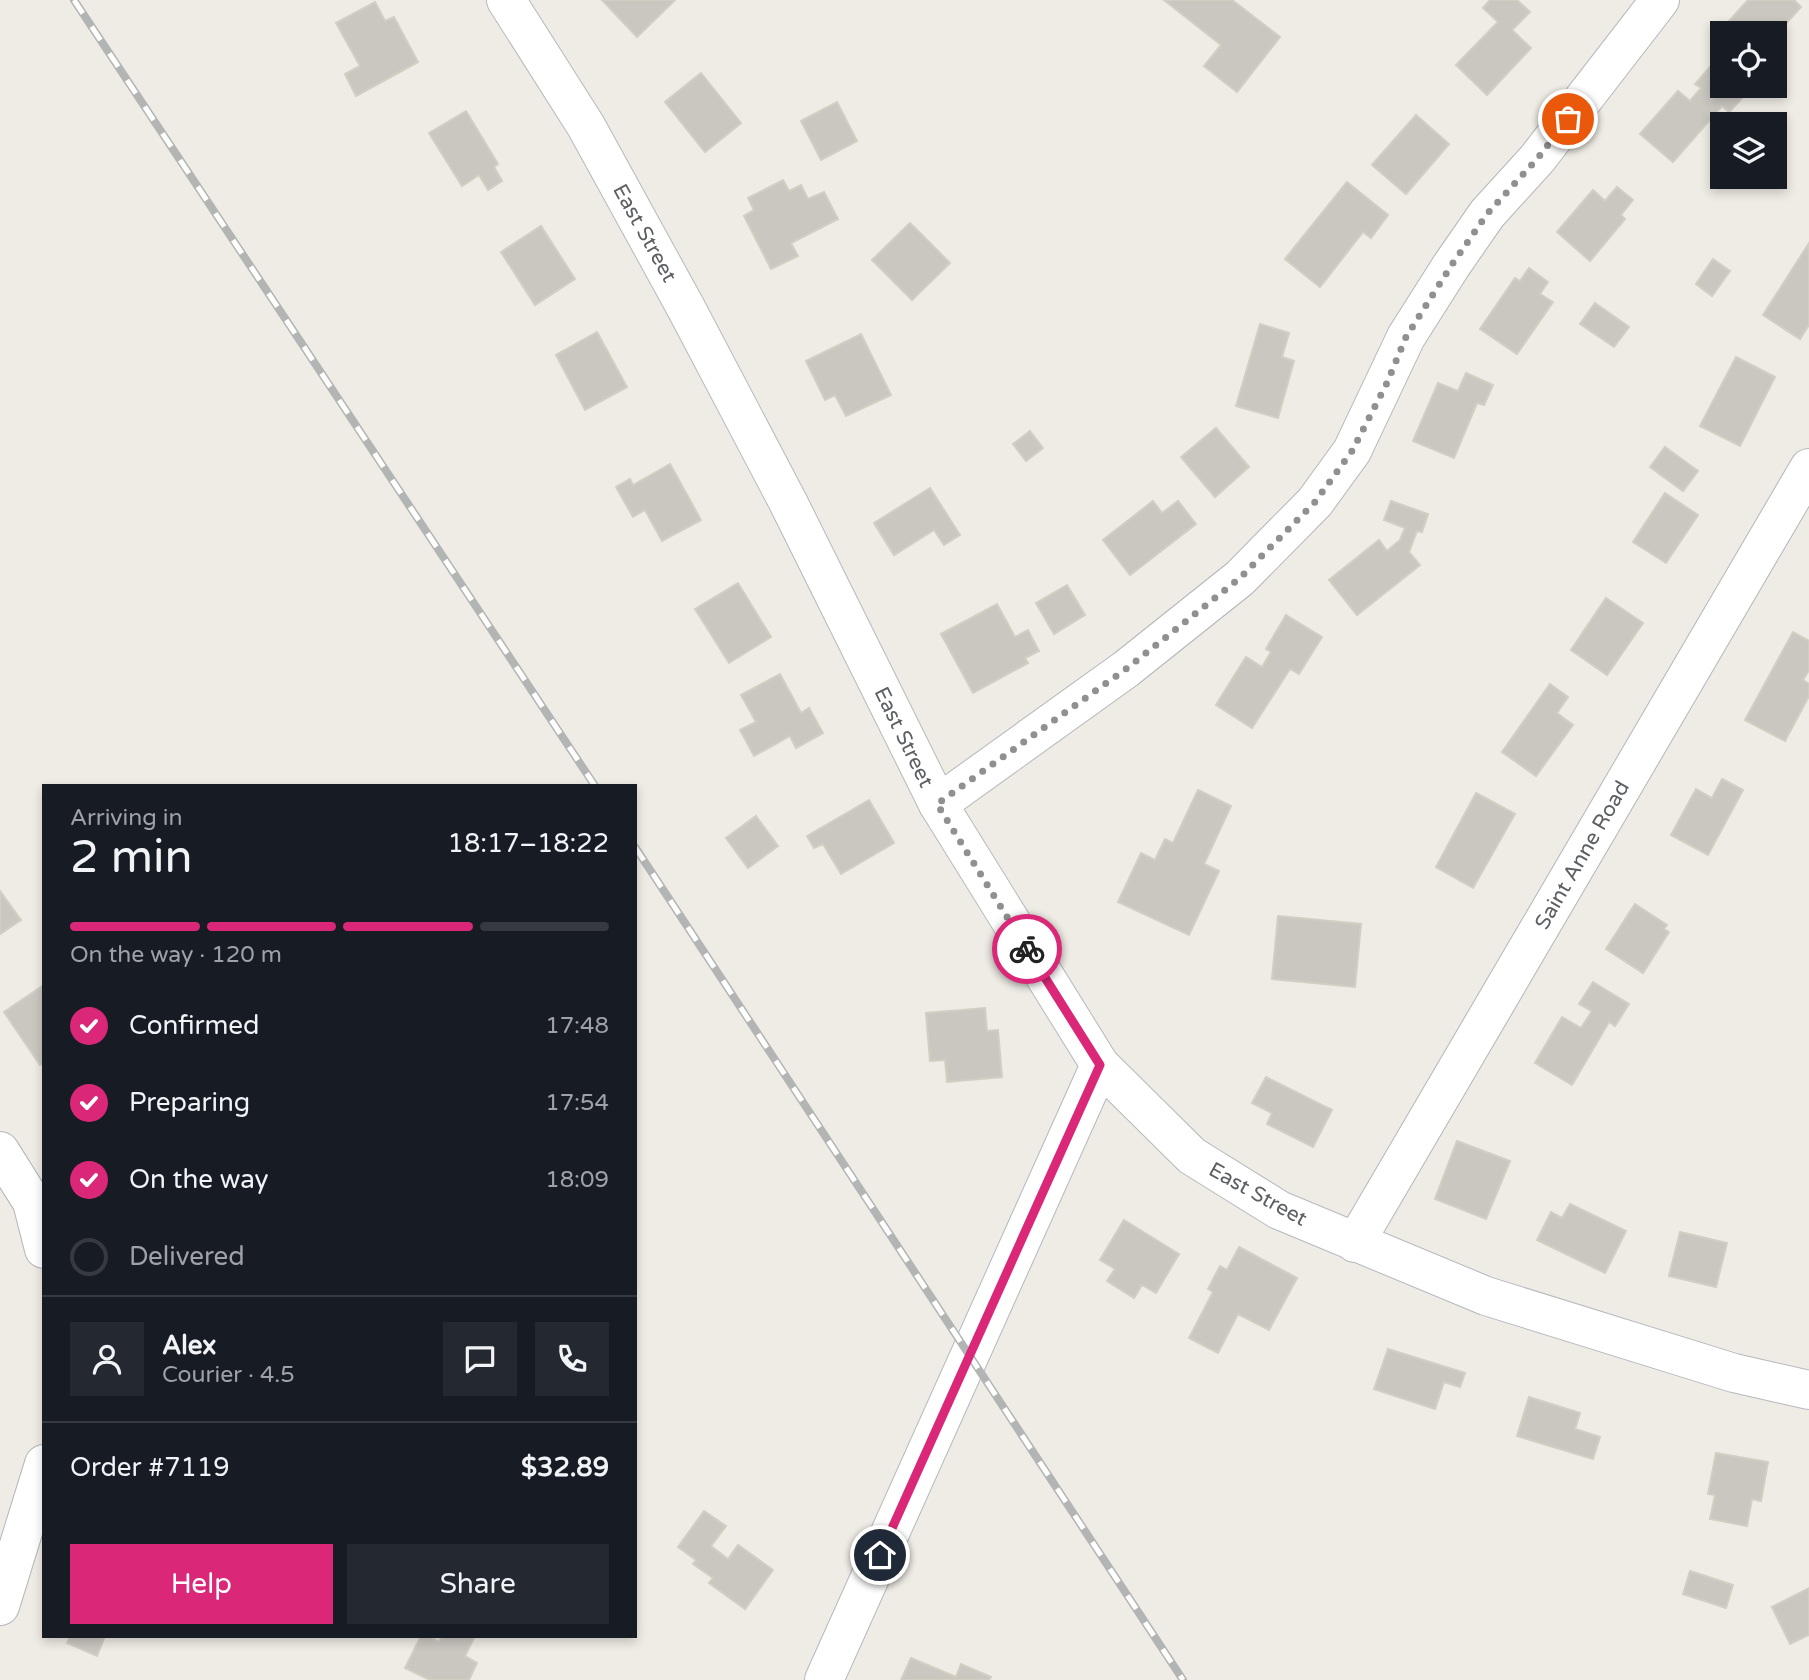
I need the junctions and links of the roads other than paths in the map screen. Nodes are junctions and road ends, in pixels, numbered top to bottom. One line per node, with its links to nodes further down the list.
1 (506, 0): 4 (street, East Street)
2 (1660, 0): 4 (street)
3 (1809, 468): 8 (street, Saint Anne Road)
4 (937, 804): 5 (street, East Street)
5 (1100, 1065): 8 (street, East Street); 12 (street)
6 (0, 1151): 7 (street)
7 (42, 1241)
8 (1355, 1243): 9 (street, East Street)
9 (1809, 1390)
10 (42, 1470): 11 (street)
11 (0, 1606)
12 (824, 1680)

